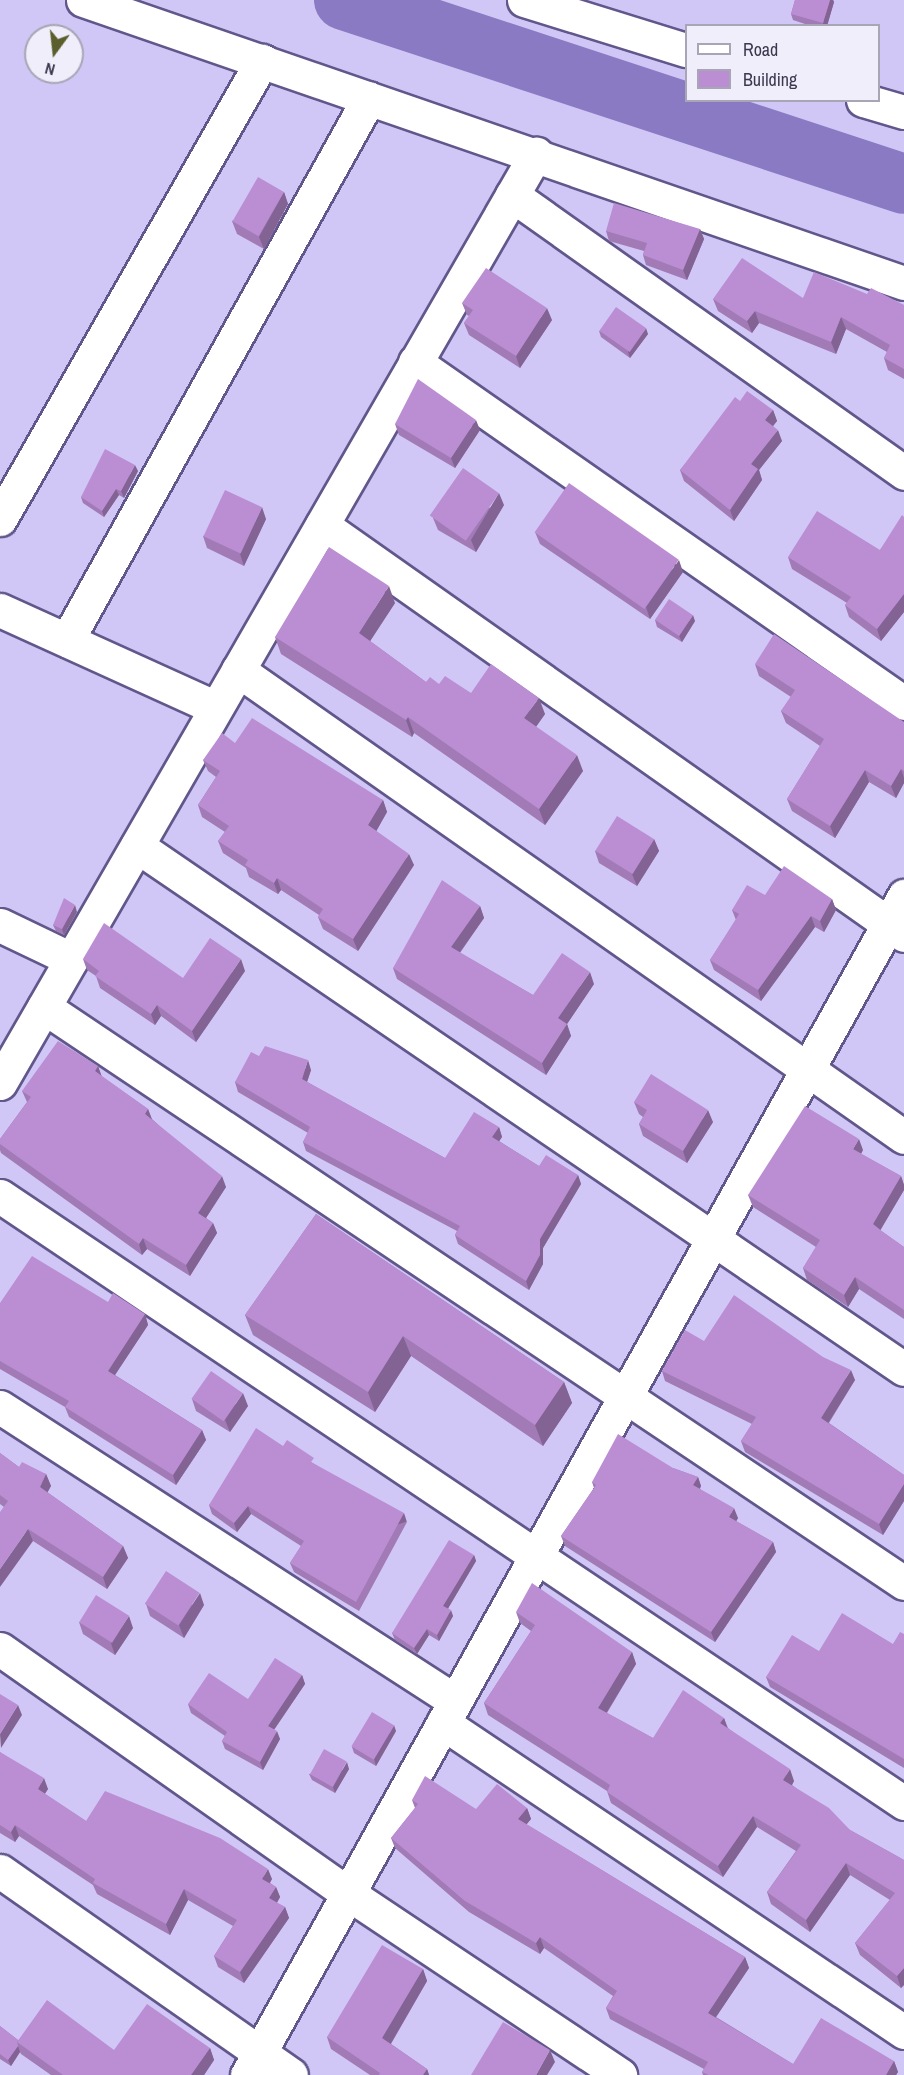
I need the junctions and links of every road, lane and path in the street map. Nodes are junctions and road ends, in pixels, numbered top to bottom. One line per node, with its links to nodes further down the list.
1 (83, 0): 4 (street)
2 (524, 0): 3 (street)
3 (685, 49)
4 (261, 61): 5 (street); 13 (street)
5 (369, 98): 8 (street); 16 (street)
6 (870, 102): 7 (street)
7 (904, 112)
8 (536, 154): 9 (street); 10 (street)
9 (512, 195): 11 (street); 12 (street)
10 (904, 283)
11 (415, 363): 14 (street); 18 (street)
12 (904, 473)
13 (0, 519)
14 (322, 525): 17 (street); 23 (street)
15 (0, 610): 16 (street)
16 (67, 640): 19 (street)
17 (238, 670): 19 (street); 26 (street)
18 (904, 703)
19 (214, 707): 20 (street)
20 (136, 846): 24 (street); 30 (street)
21 (904, 896): 23 (street)
22 (0, 925): 24 (street)
23 (896, 930): 26 (street)
24 (72, 959): 25 (street)
25 (44, 1007): 27 (street); 32 (street)
26 (807, 1069): 28 (street); 30 (street)
27 (0, 1083)
28 (904, 1137)
29 (0, 1196): 34 (street)
30 (713, 1239): 31 (street); 32 (street)
31 (904, 1369)
32 (626, 1394): 34 (street); 35 (street)
33 (0, 1407): 37 (street)
34 (535, 1558): 37 (street); 38 (street)
35 (904, 1583)
36 (0, 1649): 40 (street)
37 (449, 1712): 40 (street); 41 (street)
38 (904, 1803)
39 (0, 1871): 42 (street)
40 (349, 1894): 42 (street); 44 (street)
41 (904, 2032)
42 (253, 2064): 43 (street)
43 (291, 2075)
44 (620, 2075)

